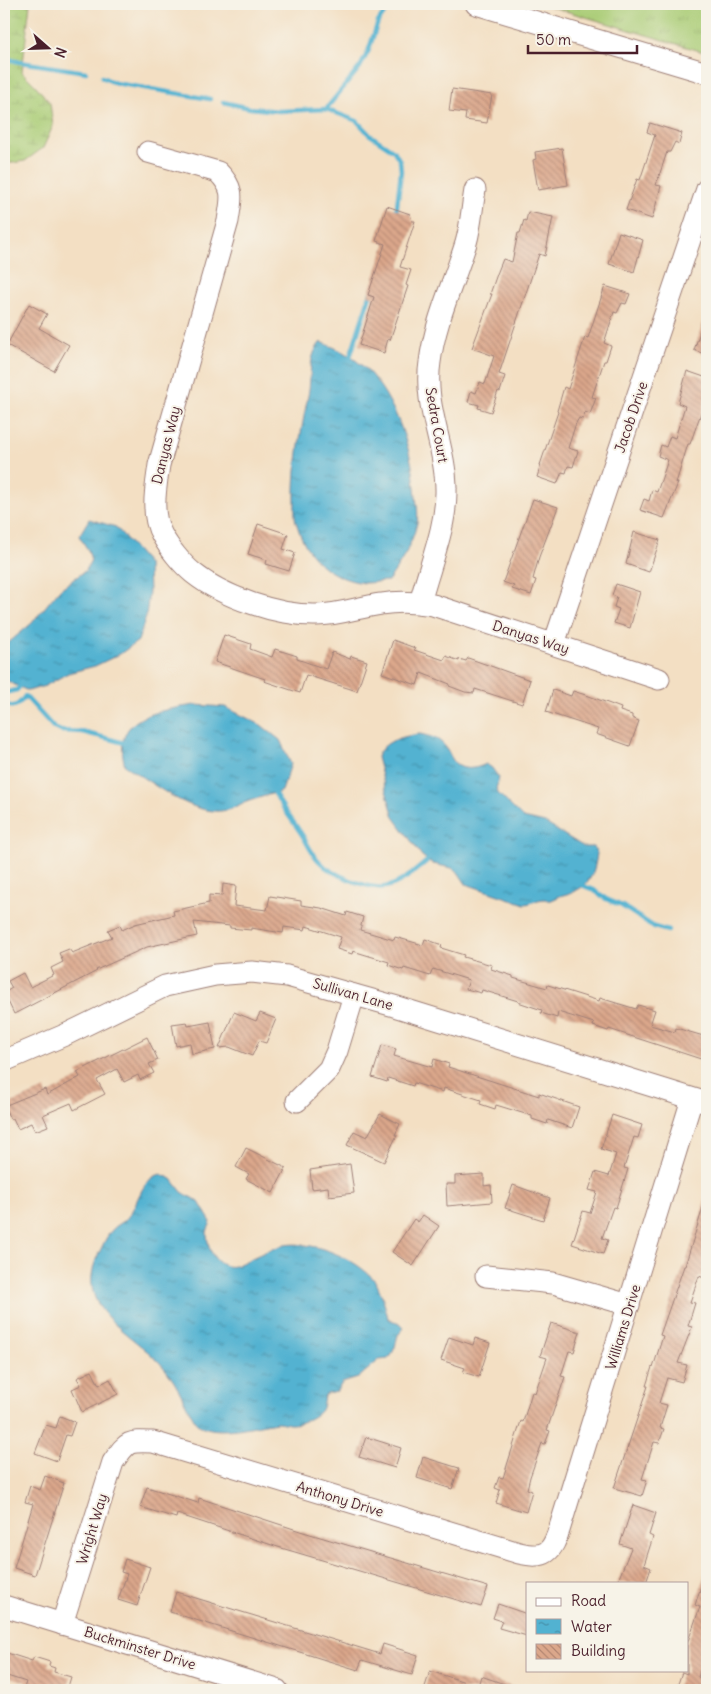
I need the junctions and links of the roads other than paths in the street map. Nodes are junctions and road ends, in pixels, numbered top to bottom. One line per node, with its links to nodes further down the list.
1 (476, 4): 2 (street)
2 (707, 74)
3 (148, 152): 6 (street, Danyas Way)
4 (707, 189): 7 (street, Jacob Drive)
5 (475, 190): 6 (street, Sedra Court)
6 (420, 603): 7 (street, Danyas Way)
7 (554, 644): 8 (street, Danyas Way)
8 (659, 679)
9 (354, 995): 10 (street, Sullivan Lane); 11 (street); 12 (street, Sullivan Lane)
10 (4, 1061)
11 (298, 1101)
12 (700, 1101): 14 (street, Williams Drive)
13 (486, 1276): 14 (street)
14 (629, 1305): 16 (street, Williams Drive)
15 (133, 1441): 16 (street, Anthony Drive); 18 (street, Wright Way)
16 (547, 1552)
17 (4, 1606): 18 (street, Buckminster Drive)
18 (62, 1624): 19 (street, Buckminster Drive)
19 (277, 1690)

